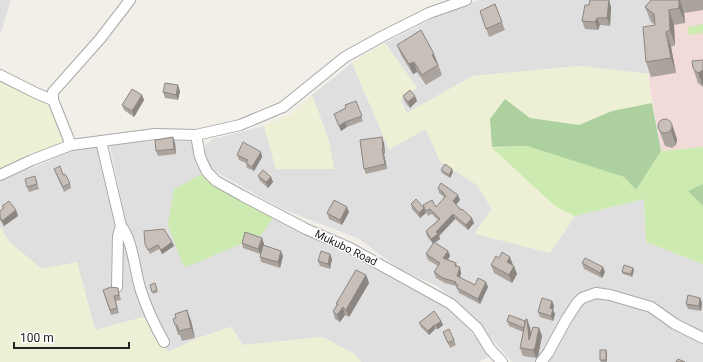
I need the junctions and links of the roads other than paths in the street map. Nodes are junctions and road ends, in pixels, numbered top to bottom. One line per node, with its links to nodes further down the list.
1 (130, 0): 4 (street)
2 (466, 0): 5 (street)
3 (0, 75): 4 (street)
4 (53, 100): 7 (street)
5 (196, 135): 6 (street); 13 (street, Mukubo Road)
6 (101, 141): 7 (street); 9 (street)
7 (71, 145): 8 (street)
8 (0, 175)
9 (121, 226): 10 (street); 12 (street)
10 (117, 287)
11 (703, 338): 14 (street)
12 (164, 342)
13 (502, 362)
14 (541, 362)

